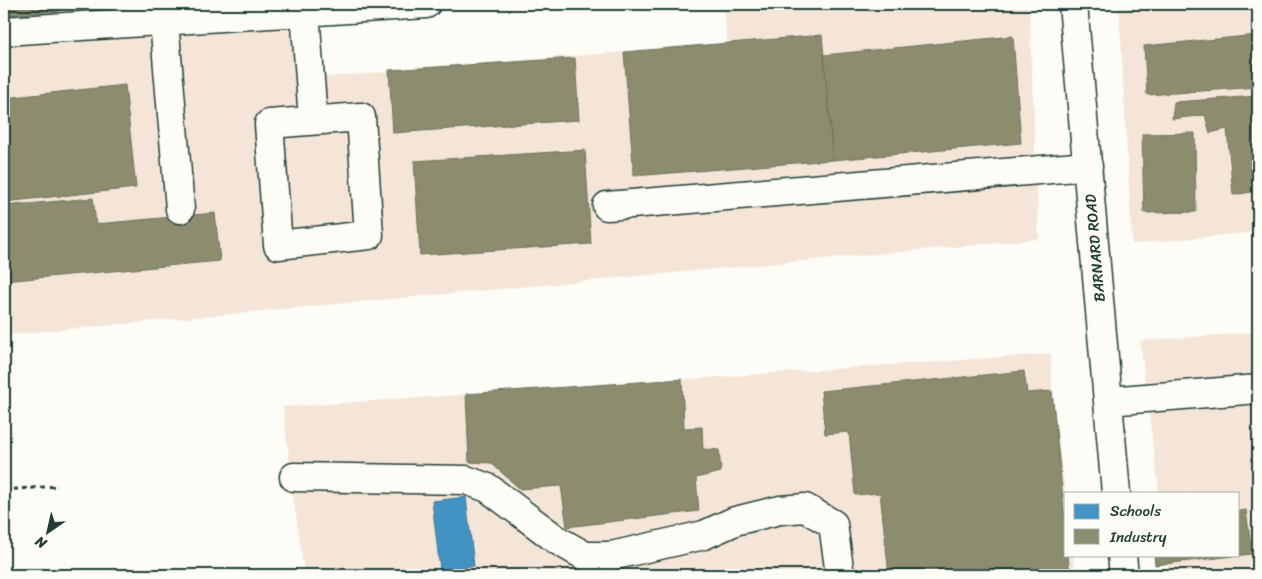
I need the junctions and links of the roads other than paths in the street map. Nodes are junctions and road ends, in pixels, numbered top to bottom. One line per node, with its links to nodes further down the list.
1 (426, 4): 3 (street)
2 (1073, 4): 8 (street, BARNARD ROAD)
3 (304, 12): 5 (street); 7 (street)
4 (114, 14): 5 (street); 6 (street)
5 (164, 20): 10 (street)
6 (4, 31)
7 (313, 119): 7 (street)
8 (1088, 166): 9 (street); 12 (street, BARNARD ROAD)
9 (607, 206)
10 (180, 209)
11 (1258, 389): 12 (street)
12 (1108, 400): 14 (street, BARNARD ROAD)
13 (294, 477): 16 (street)
14 (1116, 492)
15 (1122, 556): 17 (street)
16 (840, 575)
17 (1124, 575)

